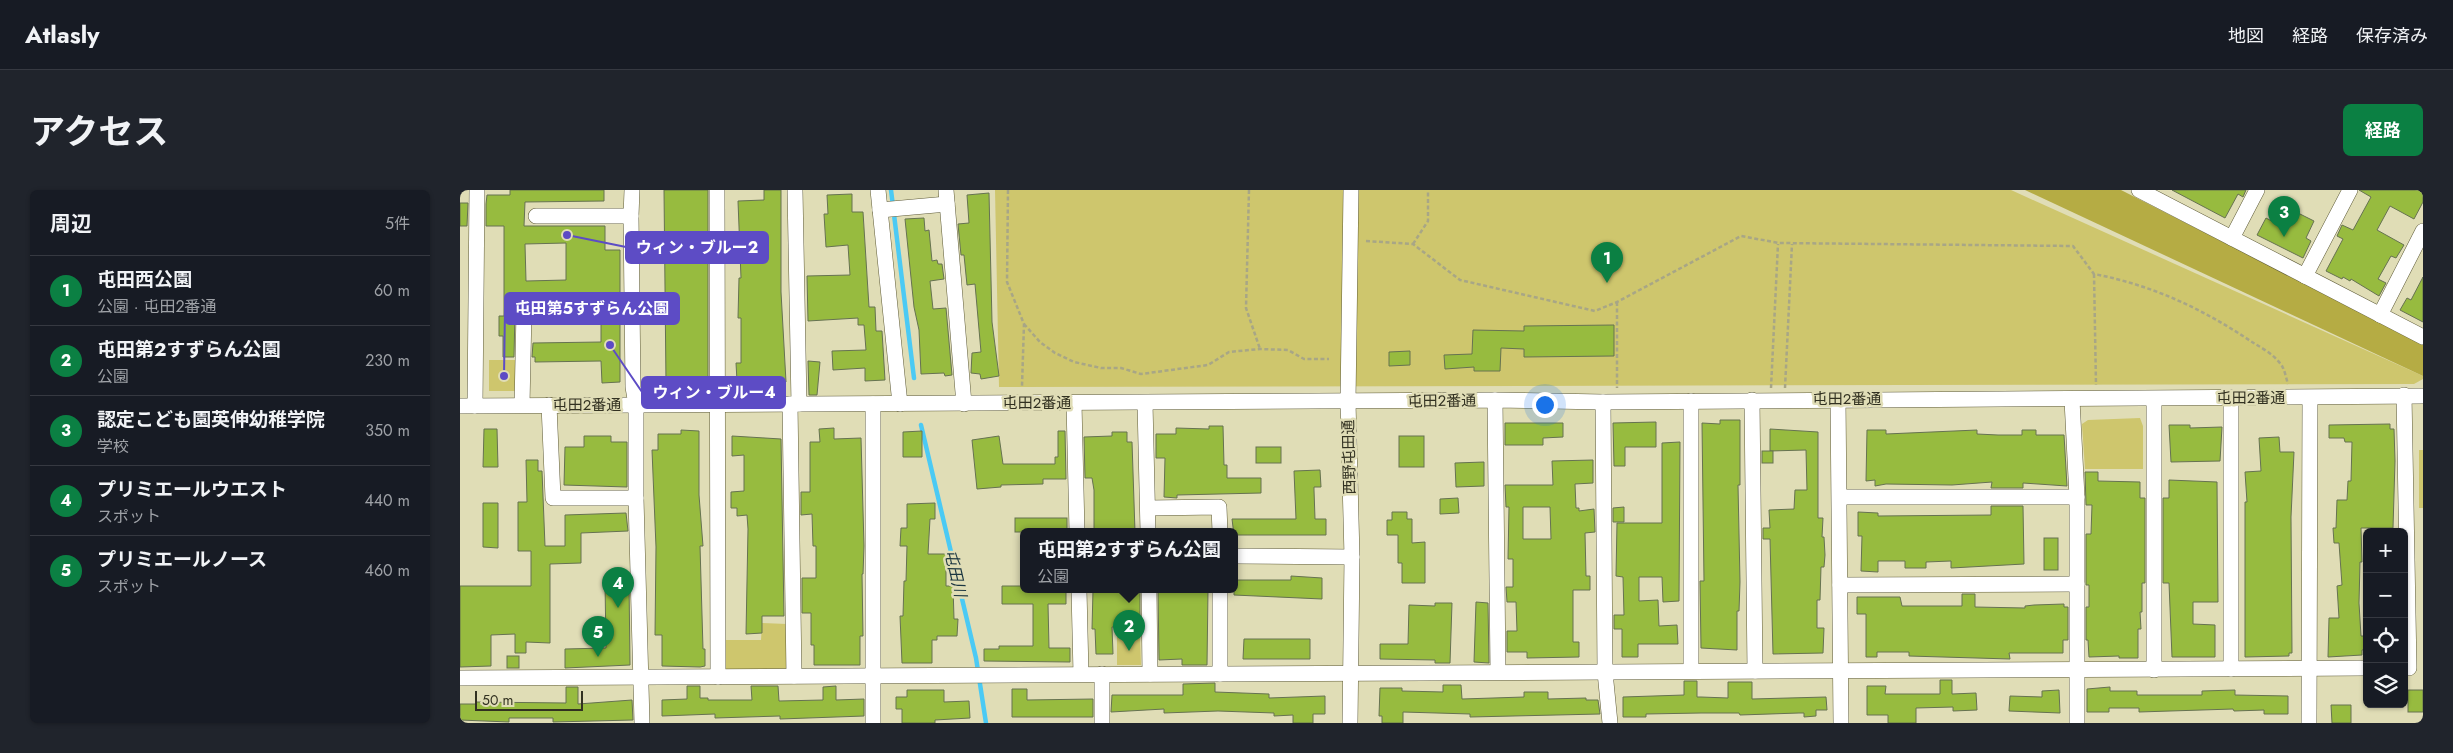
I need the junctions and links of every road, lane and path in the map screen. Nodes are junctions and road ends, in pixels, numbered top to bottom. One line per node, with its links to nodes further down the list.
1 (477, 190): 58 (street)
2 (632, 190): 16 (street)
3 (717, 190): 57 (street)
4 (795, 190): 50 (street)
5 (878, 190): 14 (street)
6 (1008, 190): 28 (path)
7 (1249, 190): 30 (path)
8 (1351, 190): 46 (street, 西野屯田通)
9 (1428, 190): 22 (path)
10 (2257, 190): 18 (street)
11 (2350, 190): 24 (street)
12 (2149, 192): 18 (street)
13 (947, 197): 14 (street); 53 (street)
14 (880, 210): 52 (street)
15 (536, 216): 16 (street)
16 (632, 216): 56 (street)
17 (2423, 231): 27 (street)
18 (2232, 238): 24 (street)
19 (1366, 241): 22 (path)
20 (1778, 243): 21 (path); 25 (path); 43 (path)
21 (1792, 243): 23 (path); 43 (path)
22 (1413, 244): 25 (path)
23 (2094, 274): 36 (path); 39 (path)
24 (2305, 276): 27 (street)
25 (1617, 302): 47 (path)
26 (590, 311): 54 (street)
27 (2380, 315): 29 (street)
28 (1024, 324): 30 (path); 32 (path)
29 (2423, 337)
30 (1260, 349): 31 (path)
31 (1330, 359)
32 (1022, 386)
33 (2404, 395): 34 (street, 屯田2番通); 37 (street, 屯田2番通); 74 (street)
34 (2423, 396)
35 (2230, 397): 36 (street, 屯田2番通); 40 (street, 屯田2番通); 75 (street)
36 (2290, 398): 37 (street, 屯田2番通)
37 (2310, 398): 76 (street)
38 (1838, 399): 43 (street, 屯田2番通); 44 (street, 屯田2番通); 59 (street)
39 (2096, 399): 40 (street, 屯田2番通); 44 (street, 屯田2番通)
40 (2154, 399): 78 (street)
41 (1495, 400): 46 (street, 屯田2番通); 47 (street, 屯田2番通); 82 (street)
42 (1752, 400): 43 (street, 屯田2番通); 45 (street, 屯田2番通); 80 (street)
43 (1777, 400)
44 (2072, 400): 61 (street)
45 (1691, 401): 47 (street, 屯田2番通); 79 (street)
46 (1348, 402): 49 (street, 屯田2番通); 67 (street, 西野屯田通)
47 (1610, 402): 83 (street)
48 (1074, 403): 49 (street, 屯田2番通); 53 (street, 屯田2番通); 63 (street)
49 (1145, 403): 62 (street)
50 (794, 404): 51 (street, 屯田2番通); 57 (street, 屯田2番通); 89 (street)
51 (873, 404): 52 (street, 屯田2番通); 90 (street)
52 (900, 404): 53 (street, 屯田2番通)
53 (964, 404)
54 (522, 405): 55 (street, 屯田2番通); 58 (street, 屯田2番通)
55 (549, 405): 56 (street, 屯田2番通); 60 (street)
56 (636, 405): 57 (street, 屯田2番通); 60 (street)
57 (716, 405): 92 (street)
58 (467, 406)
59 (1840, 497): 61 (street); 69 (street)
60 (636, 498): 91 (street)
61 (2077, 498): 68 (street)
62 (1148, 508): 64 (street); 65 (street)
63 (1077, 528)
64 (1148, 528)
65 (1220, 528)
66 (1238, 556): 67 (street)
67 (1352, 557): 84 (street, 西野屯田通)
68 (2077, 584): 69 (street); 77 (street)
69 (1840, 585): 81 (street)
70 (1079, 593): 85 (street)
71 (1149, 593): 87 (street)
72 (1220, 593): 88 (street)
73 (2363, 668): 76 (street)
74 (2412, 668)
75 (2231, 669): 76 (street); 78 (street)
76 (2309, 669): 101 (street)
77 (2077, 670): 78 (street); 81 (street); 100 (street)
78 (2154, 670)
79 (1691, 671): 80 (street); 83 (street)
80 (1755, 671): 81 (street)
81 (1841, 671): 99 (street)
82 (1498, 672): 83 (street); 84 (street)
83 (1605, 672): 98 (street)
84 (1352, 673): 88 (street); 97 (street, 西野屯田通)
85 (1081, 674): 86 (street); 90 (street)
86 (1102, 674): 87 (street); 96 (street)
87 (1150, 674): 88 (street)
88 (1220, 674)
89 (794, 676): 90 (street); 92 (street)
90 (872, 676): 95 (street)
91 (641, 677): 92 (street); 93 (street); 94 (street)
92 (718, 677)
93 (460, 678)
94 (642, 723)
95 (873, 723)
96 (1102, 723)
97 (1350, 723)
98 (1610, 723)
99 (1841, 723)
100 (2077, 723)
101 (2309, 723)

